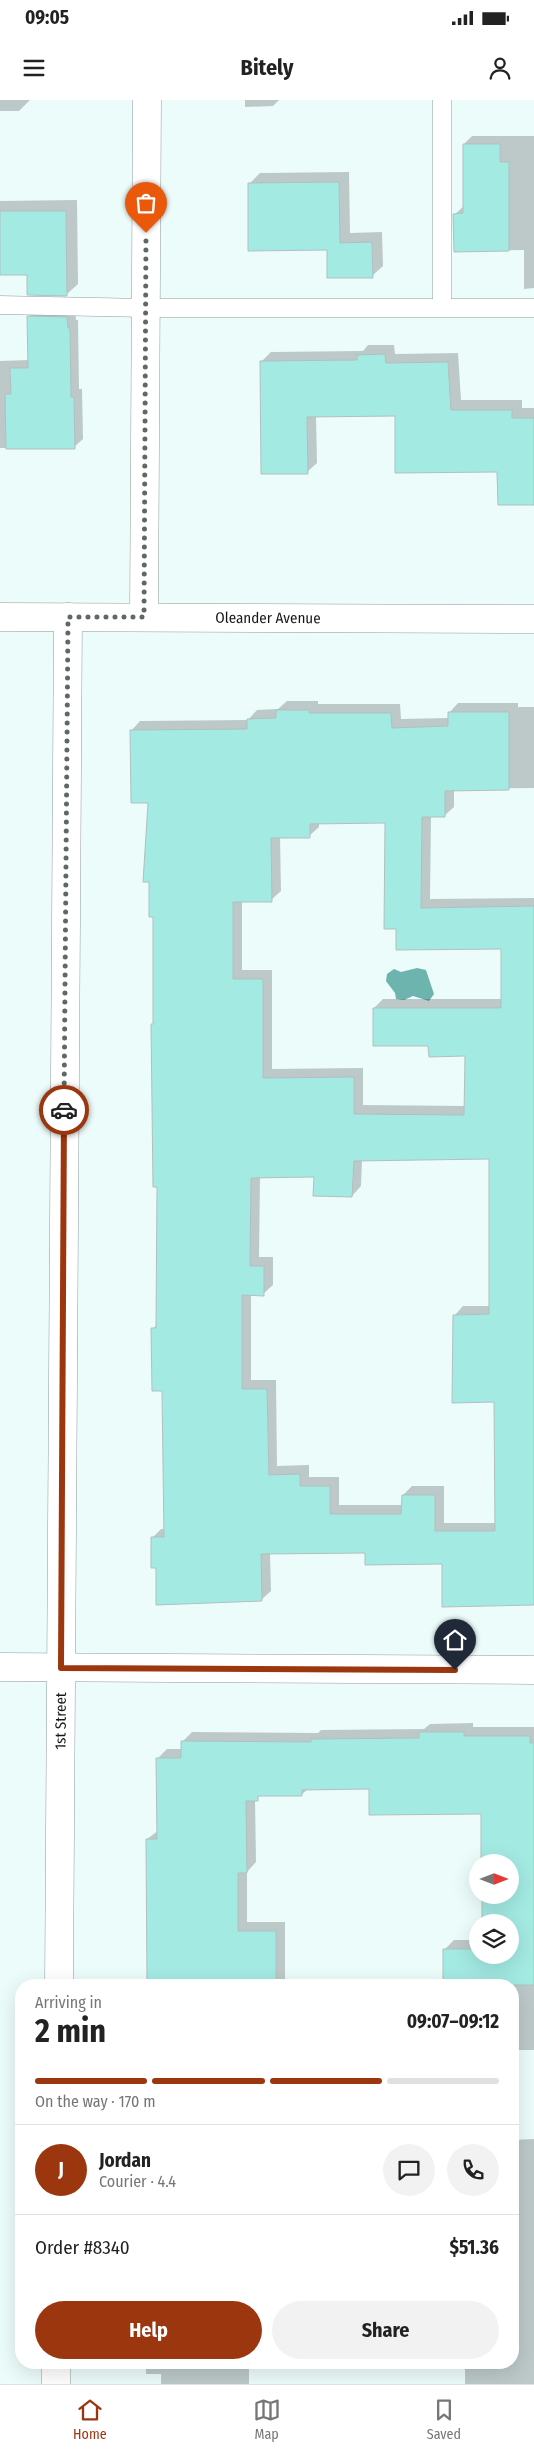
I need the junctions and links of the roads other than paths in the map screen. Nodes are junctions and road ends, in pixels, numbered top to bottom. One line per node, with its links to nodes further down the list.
1 (147, 100): 4 (street)
2 (442, 100): 5 (lane)
3 (0, 305): 4 (lane)
4 (146, 308): 5 (lane); 9 (street)
5 (442, 308): 6 (lane)
6 (534, 308)
7 (0, 616): 8 (street, Oleander Avenue)
8 (68, 617): 9 (street, Oleander Avenue); 12 (street, 1st Street)
9 (144, 617): 10 (street, Oleander Avenue)
10 (534, 619)
11 (0, 1667): 12 (street)
12 (61, 1668): 13 (street); 14 (street, 1st Street)
13 (534, 1670)
14 (59, 1979)
15 (56, 2369): 16 (street)
16 (56, 2384)

